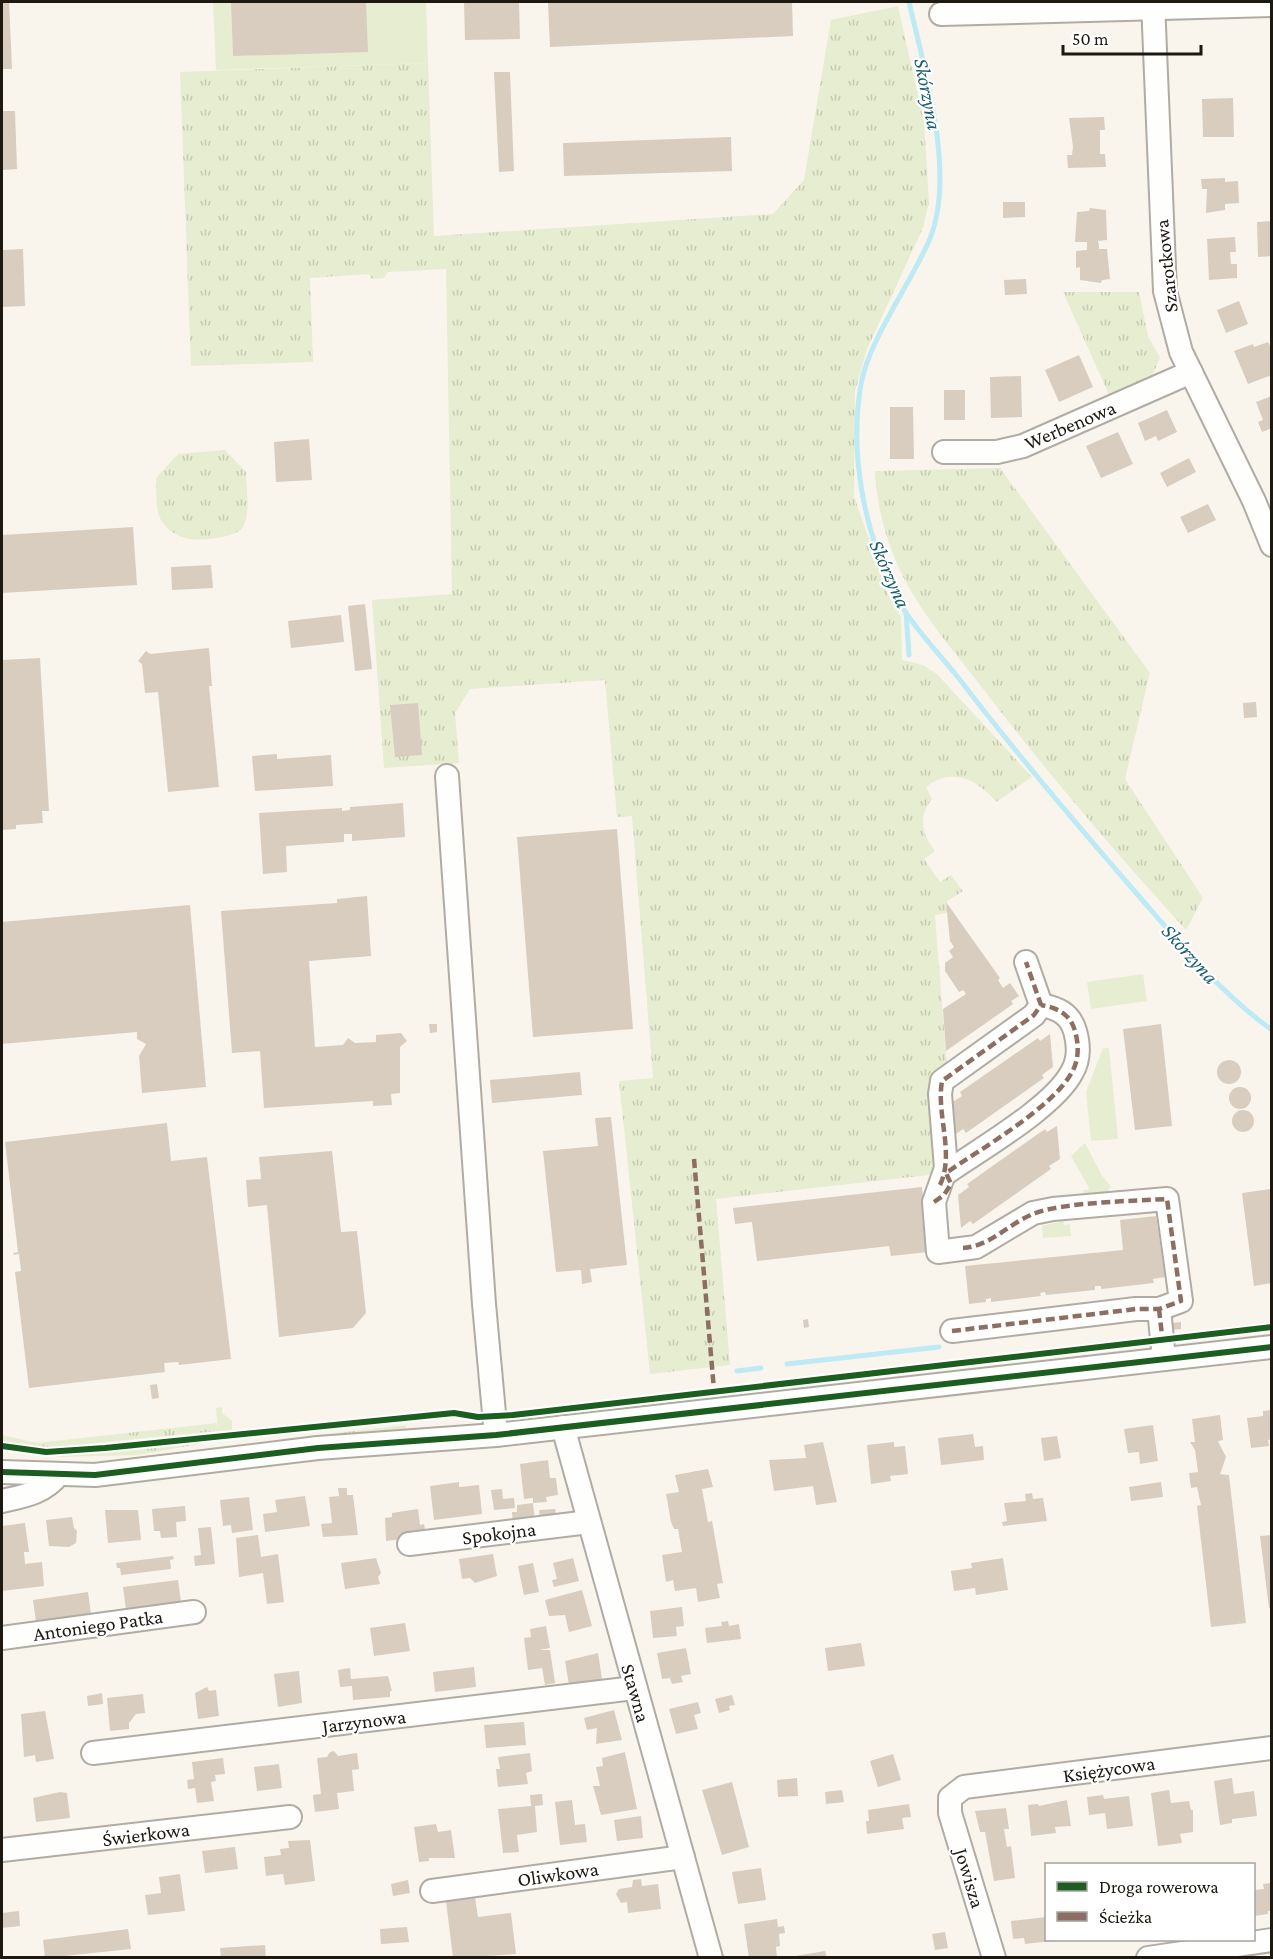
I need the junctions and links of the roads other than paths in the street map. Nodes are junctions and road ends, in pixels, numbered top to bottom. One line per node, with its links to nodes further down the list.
1 (1153, 4): 2 (street); 3 (street); 4 (street, Szarotkowa)
2 (1272, 5)
3 (941, 14)
4 (1191, 372): 5 (street, Werbenowa); 6 (street, Szarotkowa)
5 (944, 452)
6 (1263, 496): 7 (street, Szarotkowa)
7 (1272, 545)
8 (447, 776): 17 (street)
9 (1026, 962): 10 (street)
10 (1041, 1005): 11 (street); 11 (street)
11 (943, 1179): 12 (street)
12 (1159, 1309): 13 (street); 15 (street)
13 (952, 1331)
14 (1272, 1347): 15 (street)
15 (1164, 1359): 16 (street)
16 (563, 1427): 17 (street); 21 (street, Stawna)
17 (496, 1435): 19 (street)
18 (2, 1472): 19 (street)
19 (59, 1474): 20 (street)
20 (2, 1501)
21 (589, 1522): 22 (street, Spokojna); 25 (street, Stawna)
22 (409, 1544)
23 (194, 1612): 24 (street, Antoniego Patka)
24 (2, 1638)
25 (634, 1688): 27 (street, Jarzynowa); 31 (street, Stawna)
26 (1272, 1748): 28 (street, Księżycowa)
27 (93, 1753)
28 (950, 1798): 35 (street, Jowisza)
29 (290, 1817): 30 (street, Świerkowa)
30 (2, 1850)
31 (683, 1857): 32 (street, Oliwkowa); 34 (street, Stawna)
32 (432, 1891)
33 (1272, 1940): 36 (street)
34 (711, 1958)
35 (994, 1958)
36 (1148, 1958)

